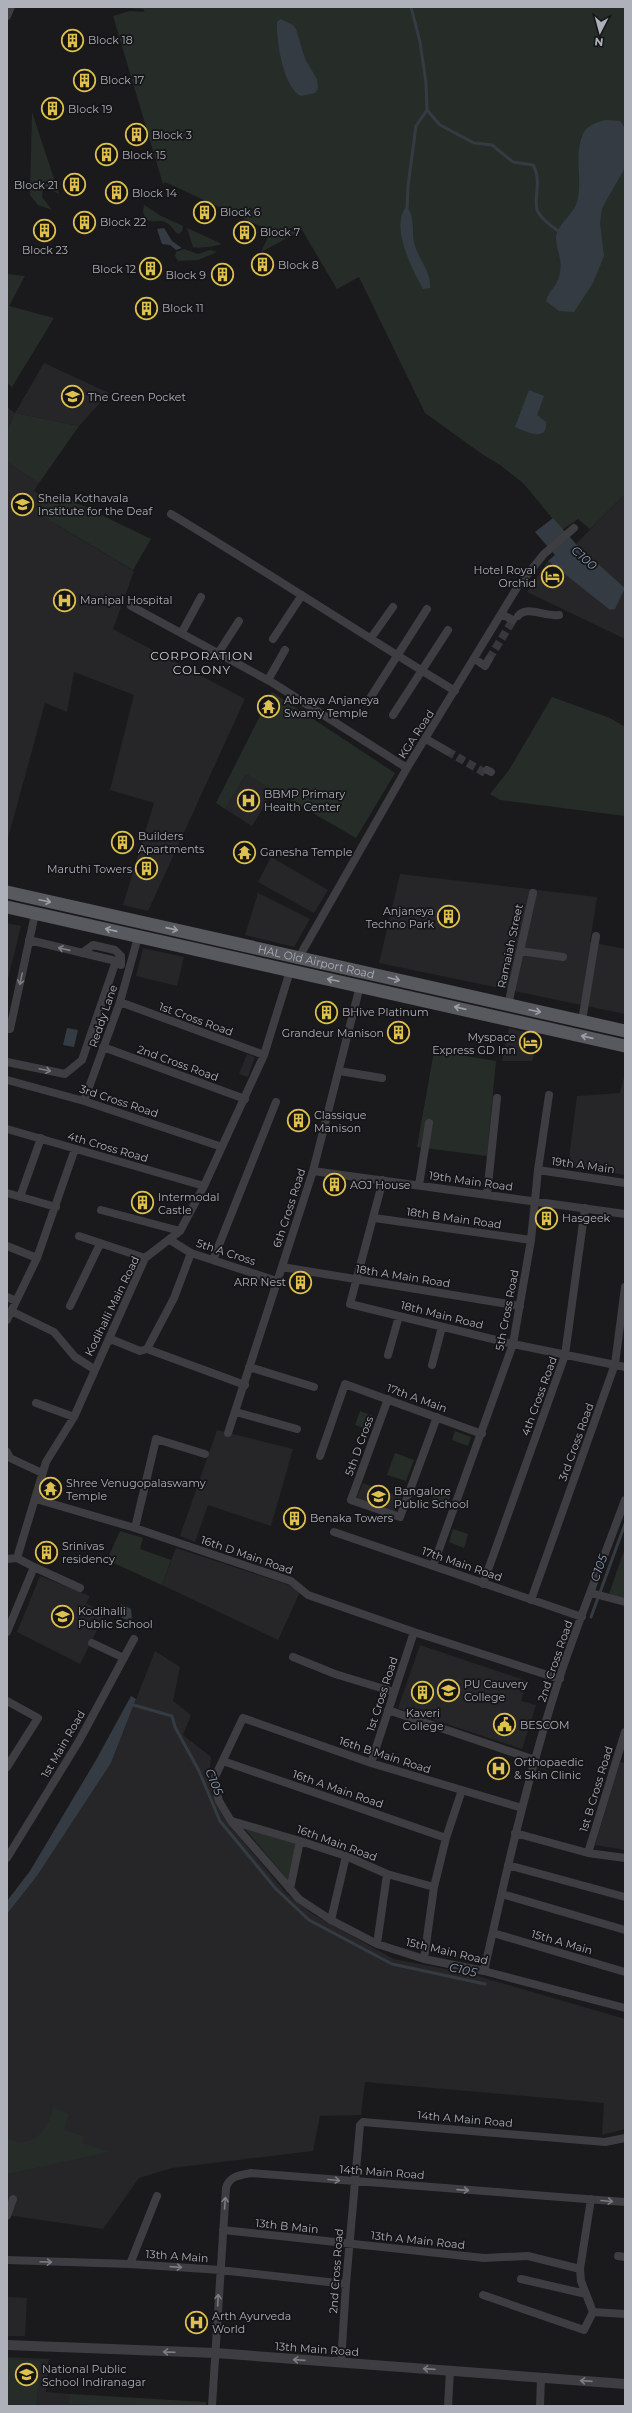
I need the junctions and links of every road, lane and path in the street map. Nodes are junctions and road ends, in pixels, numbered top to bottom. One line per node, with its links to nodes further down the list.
1 (11, 7): 2 (street)
2 (7, 16)
3 (171, 514): 5 (street)
4 (574, 528): 10 (street, KGA Road)
5 (302, 595): 15 (street); 16 (street)
6 (201, 597): 14 (street)
7 (131, 606): 14 (street)
8 (393, 607): 15 (street)
9 (427, 609): 19 (street)
10 (502, 614): 11 (street); 20 (street, KGA Road)
11 (559, 615)
12 (239, 621): 18 (street)
13 (448, 630): 22 (street)
14 (182, 632): 18 (street)
15 (371, 638): 19 (street)
16 (274, 639)
17 (285, 650): 23 (street)
18 (220, 652): 23 (street)
19 (395, 656): 22 (street); 25 (street)
20 (474, 659): 21 (street); 24 (street, KGA Road)
21 (489, 659)
22 (423, 671): 24 (street); 26 (street)
23 (268, 680): 29 (street)
24 (456, 691): 27 (street, KGA Road)
25 (367, 703)
26 (393, 715)
27 (427, 737): 28 (street); 29 (street, KGA Road)
28 (448, 749)
29 (407, 768): 40 (street, KGA Road)
30 (7, 892): 40 (main road, HAL Old Airport Road, one-way to 40)
31 (533, 893): 37 (street, Ramaiah Street)
32 (7, 907): 33 (main road, HAL Old Airport Road)
33 (35, 914): 35 (main road, HAL Old Airport Road, one-way to 33); 36 (street)
34 (596, 936): 46 (street)
35 (138, 937): 42 (main road, HAL Old Airport Road); 44 (street, Reddy Lane)
36 (29, 940): 38 (street, one-way to 36); 47 (street, one-way to 47)
37 (520, 951): 39 (street); 45 (street, Ramaiah Street)
38 (82, 953): 41 (street); 52 (street, one-way to 38)
39 (563, 957)
40 (301, 958): 45 (main road, HAL Old Airport Road, one-way to 45)
41 (121, 965)
42 (290, 972): 43 (main road, HAL Old Airport Road, one-way to 42); 51 (street, Kodihalli Main Road)
43 (360, 986): 49 (main road, HAL Old Airport Road, one-way to 43); 53 (street, 6th Cross Road)
44 (120, 1002): 50 (street, Reddy Lane); 51 (street, 1st Cross Road)
45 (508, 1005): 46 (main road, HAL Old Airport Road, one-way to 46)
46 (582, 1021): 48 (main road, HAL Old Airport Road)
47 (7, 1028)
48 (625, 1030)
49 (625, 1046)
50 (103, 1047): 58 (street, 2nd Cross Road); 59 (street, Reddy Lane)
51 (264, 1055): 58 (street, Kodihalli Main Road)
52 (7, 1062)
53 (338, 1071): 54 (street); 67 (street, 6th Cross Road)
54 (382, 1078)
55 (7, 1080): 59 (street, 3rd Cross Road)
56 (549, 1095): 66 (street, 5th Cross Road)
57 (497, 1098): 73 (street)
58 (245, 1100): 64 (street, Kodihalli Main Road)
59 (84, 1101): 64 (street, 3rd Cross Road)
60 (276, 1102): 90 (street)
61 (429, 1123): 70 (street)
62 (7, 1129): 63 (street, 4th Cross Road)
63 (41, 1138): 65 (street, 4th Cross Road); 74 (street)
64 (222, 1147): 71 (street, Kodihalli Main Road)
65 (75, 1149): 71 (street, 4th Cross Road); 76 (street)
66 (538, 1170): 69 (street, 19th A Main); 75 (street, 5th Cross Road)
67 (313, 1171): 68 (street, 19th Main Road); 91 (street, 6th Cross Road)
68 (383, 1180): 70 (street, 19th Main Road); 80 (street)
69 (625, 1183)
70 (419, 1185): 73 (street, 19th Main Road)
71 (204, 1186): 81 (street, Kodihalli Main Road)
72 (7, 1193): 74 (street)
73 (487, 1195): 75 (street, 19th Main Road)
74 (20, 1197): 76 (street)
75 (535, 1201): 77 (street, 19th Main Road); 84 (street, 5th Cross Road)
76 (56, 1208): 88 (street)
77 (585, 1208): 79 (street, 19th Main Road); 107 (street, 4th Cross Road)
78 (102, 1210): 81 (street)
79 (625, 1214)
80 (374, 1218): 84 (street, 18th B Main Road); 92 (street)
81 (180, 1231): 83 (street, Kodihalli Main Road)
82 (79, 1236): 85 (street)
83 (170, 1240): 87 (street, 5th A Cross); 89 (street, Kodihalli Main Road)
84 (531, 1240): 98 (street, 5th Cross Road)
85 (100, 1244): 89 (street); 97 (street)
86 (7, 1246): 88 (street)
87 (191, 1253): 90 (street, 5th A Cross); 105 (street)
88 (37, 1258): 96 (street)
89 (145, 1258): 103 (street, Kodihalli Main Road)
90 (213, 1260): 93 (street, 5th A Cross)
91 (282, 1267): 92 (street, 18th A Main Road); 93 (street, 6th Cross Road)
92 (358, 1279): 98 (street, 18th A Main Road); 100 (street, 18th Main Road)
93 (277, 1281): 110 (street, 6th Cross Road)
94 (625, 1287): 108 (street, 3rd Cross Road)
95 (7, 1298): 96 (street)
96 (16, 1301): 99 (street)
97 (70, 1306)
98 (520, 1306): 104 (street, 5th Cross Road)
99 (11, 1311): 101 (street); 112 (street)
100 (399, 1316): 102 (street, 18th Main Road); 106 (street)
101 (7, 1320)
102 (442, 1327): 104 (street, 18th Main Road); 109 (street)
103 (108, 1341): 105 (street); 112 (street, Kodihalli Main Road)
104 (513, 1344): 107 (street, 18th Main Road); 122 (street, 5th Cross Road)
105 (147, 1349): 113 (street)
106 (388, 1355)
107 (565, 1355): 108 (street, 18th Main Road); 135 (street, 4th Cross Road)
108 (615, 1364): 111 (street, 18th Main Road); 138 (street, 3rd Cross Road)
109 (432, 1365)
110 (250, 1367): 113 (street, 6th Cross Road); 114 (street)
111 (625, 1367)
112 (94, 1369): 118 (street, Kodihalli Main Road)
113 (245, 1385): 117 (street, 6th Cross Road)
114 (314, 1387)
115 (388, 1399): 119 (street, 17th A Main); 119 (street, 5th D Cross); 125 (street, 17th A Main)
116 (36, 1403): 118 (street)
117 (236, 1412): 120 (street); 121 (street, 6th Cross Road)
118 (74, 1417): 126 (street, Kodihalli Main Road)
119 (436, 1417): 122 (street, 17th A Main)
120 (297, 1429)
121 (228, 1433)
122 (482, 1434): 133 (street, 5th Cross Road)
123 (7, 1452): 126 (street)
124 (205, 1454): 129 (street)
125 (320, 1456)
126 (42, 1473): 127 (street, Kodihalli Main Road)
127 (36, 1499): 129 (street, 16th D Main Road); 131 (street, Kodihalli Main Road)
128 (625, 1500): 137 (street, 2nd Cross Road)
129 (135, 1528): 142 (street, 16th D Main Road)
130 (334, 1532): 133 (street, 17th Main Road)
131 (17, 1558): 132 (street); 134 (street)
132 (7, 1559)
133 (433, 1566): 135 (street, 17th Main Road)
134 (34, 1567): 136 (street); 141 (street)
135 (483, 1584): 138 (street, 17th Main Road)
136 (80, 1588)
137 (594, 1594): 139 (street); 140 (street, 2nd Cross Road)
138 (531, 1600): 140 (street, 17th Main Road)
139 (625, 1602)
140 (582, 1617): 147 (street, 2nd Cross Road)
141 (7, 1632)
142 (414, 1632): 147 (street, 16th D Main Road); 148 (street, 1st Cross Road)
143 (134, 1639): 146 (street, 1st Main Road)
144 (92, 1643): 146 (street)
145 (293, 1657): 148 (street)
146 (124, 1658): 166 (street, 1st Main Road)
147 (560, 1679): 154 (street, 2nd Cross Road)
148 (394, 1692): 150 (street, 1st Cross Road)
149 (7, 1701): 157 (street)
150 (388, 1710): 154 (street); 156 (street, 1st Cross Road)
151 (243, 1718): 155 (street, 15th Main Road); 156 (street, 16th B Main Road)
152 (625, 1732): 153 (street, 1st B Cross Road)
153 (621, 1756): 164 (street, 1st B Cross Road)
154 (535, 1760): 159 (street, 2nd Cross Road)
155 (223, 1761): 160 (street, 15th Main Road); 162 (street, 16th A Main Road)
156 (371, 1763): 158 (street, 16th B Main Road)
157 (7, 1767)
158 (462, 1790): 159 (street, 16th B Main Road); 162 (street)
159 (522, 1808): 161 (street, 2nd Cross Road)
160 (231, 1821): 163 (street, 16th Main Road); 171 (street, 15th Main Road)
161 (515, 1832): 164 (street); 168 (street, 2nd Cross Road)
162 (446, 1838): 170 (street)
163 (300, 1841): 165 (street, 16th Main Road); 171 (street)
164 (588, 1853): 167 (street)
165 (346, 1856): 169 (street, 16th Main Road); 174 (street)
166 (7, 1858)
167 (625, 1858)
168 (508, 1865): 172 (street, 2nd Cross Road); 173 (street)
169 (387, 1874): 170 (street, 16th Main Road); 177 (street)
170 (434, 1887): 178 (street)
171 (290, 1889): 174 (street, 15th Main Road)
172 (502, 1894): 175 (street); 176 (street, 2nd Cross Road)
173 (625, 1896)
174 (331, 1920): 177 (street, 15th Main Road)
175 (625, 1930)
176 (493, 1933): 179 (street, 2nd Cross Road); 180 (street, 15th A Main)
177 (377, 1944): 178 (street, 15th Main Road)
178 (424, 1959): 179 (street, 15th Main Road)
179 (484, 1971): 181 (street, 15th Main Road)
180 (625, 1972)
181 (625, 2008)
182 (625, 2138): 183 (street, 14th A Main Road)
183 (355, 2181): 186 (street, 14th Main Road, one-way to 186); 189 (street, 14th Main Road, one-way to 183); 190 (street, 2nd Cross Road)
184 (157, 2196): 192 (street)
185 (13, 2198): 188 (street)
186 (590, 2199): 187 (street, 14th Main Road, one-way to 187); 193 (street)
187 (625, 2202)
188 (7, 2216)
189 (223, 2230): 190 (street, 13th B Main); 194 (street, 14th Main Road)
190 (349, 2244): 193 (street, 13th A Main Road); 196 (street, 2nd Cross Road)
191 (7, 2260): 192 (street, 13th A Main, one-way to 192)
192 (130, 2264): 194 (street, 13th A Main, one-way to 194)
193 (580, 2269): 197 (street)
194 (220, 2270): 196 (street, 13th A Main); 202 (street, 14th Main Road, one-way to 194)
195 (521, 2279): 197 (street)
196 (346, 2284): 203 (street, 2nd Cross Road)
197 (586, 2294): 199 (street)
198 (483, 2295): 199 (street)
199 (593, 2312): 200 (street)
200 (625, 2314)
201 (7, 2345): 202 (street, 13th Main Road, one-way to 201)
202 (215, 2353): 203 (street, 13th Main Road, one-way to 202); 207 (street, 14th Main Road)
203 (341, 2363): 204 (street, 13th Main Road, one-way to 203)
204 (450, 2371): 205 (street, 13th Main Road); 208 (street)
205 (541, 2378): 206 (street, 13th Main Road, one-way to 205); 209 (street)
206 (625, 2384)
207 (212, 2406)
208 (448, 2406)
209 (540, 2406)

